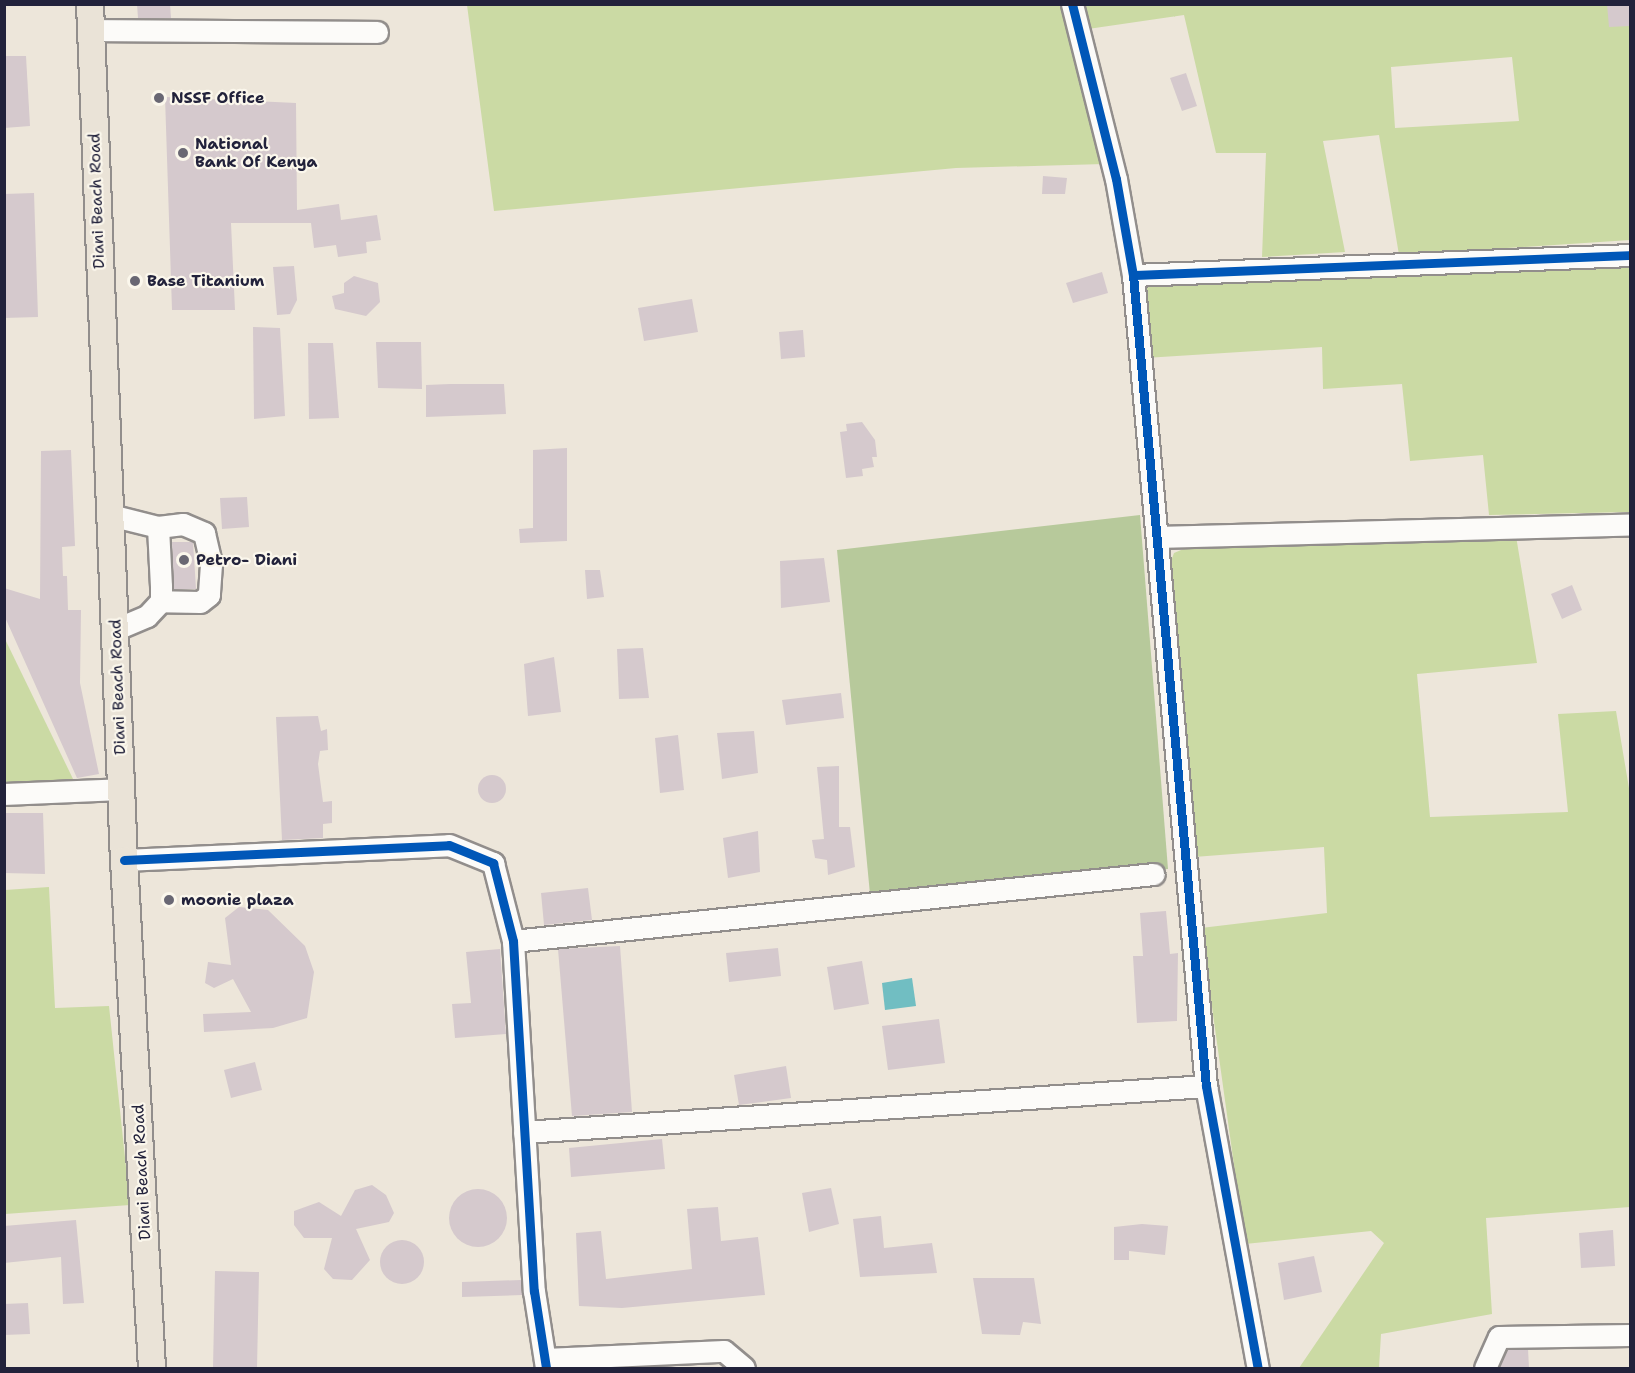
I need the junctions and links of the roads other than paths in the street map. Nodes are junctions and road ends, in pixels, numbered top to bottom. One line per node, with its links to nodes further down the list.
1 (90, 4): 3 (main road, Diani Beach Road)
2 (1072, 4): 6 (street)
3 (91, 30): 4 (street); 7 (main road, Diani Beach Road)
4 (377, 32)
5 (1630, 255): 6 (street)
6 (1133, 274): 10 (street)
7 (110, 514): 9 (street); 12 (main road, Diani Beach Road)
8 (1630, 525): 10 (street)
9 (158, 527): 11 (street); 11 (street)
10 (1157, 537): 18 (street)
11 (161, 601): 12 (street)
12 (116, 628): 13 (main road, Diani Beach Road)
13 (122, 789): 14 (street); 15 (main road, Diani Beach Road)
14 (4, 794)
15 (124, 860): 17 (street); 22 (main road, Diani Beach Road)
16 (1154, 874): 17 (street)
17 (513, 941): 19 (street)
18 (1206, 1086): 19 (street); 24 (street)
19 (524, 1132): 21 (street)
20 (1630, 1335): 25 (street)
21 (545, 1364): 23 (street)
22 (152, 1368)
23 (744, 1368)
24 (1258, 1368)
25 (1485, 1368)

